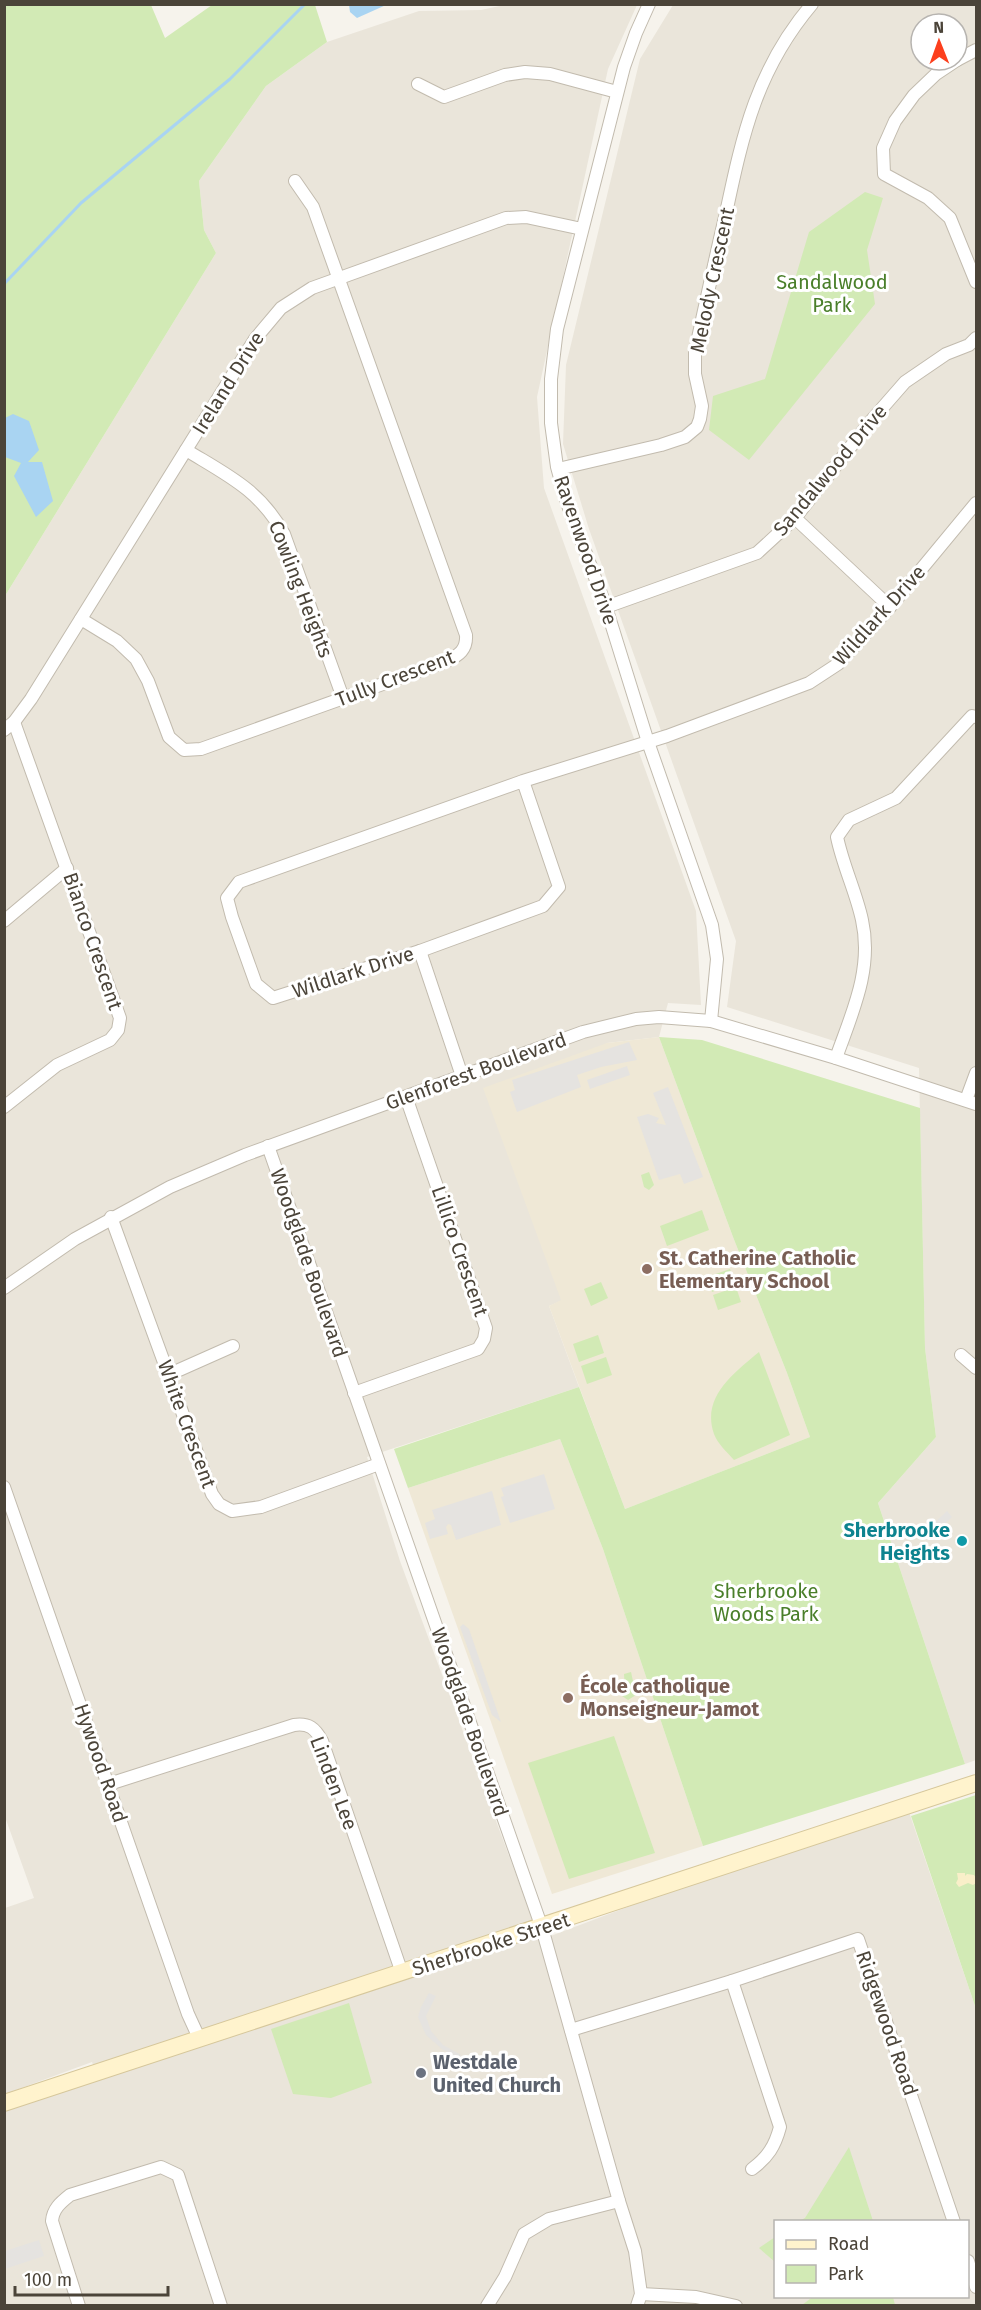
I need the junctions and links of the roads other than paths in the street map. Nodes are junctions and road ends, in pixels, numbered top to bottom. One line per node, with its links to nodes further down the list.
1 (649, 4): 5 (street, Ravenwood Drive)
2 (812, 4): 12 (street, Melody Crescent)
3 (939, 72): 9 (street)
4 (418, 84): 5 (street)
5 (617, 92): 7 (street, Ravenwood Drive)
6 (295, 181): 8 (street)
7 (582, 229): 8 (street, Ireland Drive); 12 (street, Ravenwood Drive)
8 (339, 277): 11 (street, Ireland Drive); 18 (street, Tully Crescent)
9 (976, 282)
10 (976, 338): 14 (street, Sandalwood Drive)
11 (186, 450): 17 (street, Ireland Drive); 18 (street, Cowling Heights)
12 (558, 469): 15 (street, Ravenwood Drive)
13 (976, 503): 16 (street, Wildlark Drive)
14 (795, 518): 15 (street, Sandalwood Drive); 16 (street)
15 (606, 607): 21 (street, Ravenwood Drive)
16 (890, 607): 21 (street, Wildlark Drive)
17 (81, 619): 18 (street, Tully Crescent); 20 (street, Ireland Drive)
18 (343, 698)
19 (976, 717): 27 (street)
20 (9, 726): 23 (street, Bianco Crescent)
21 (648, 742): 22 (street, Wildlark Drive); 26 (street, Ravenwood Drive)
22 (523, 781): 25 (street, Wildlark Drive); 25 (street, Wildlark Drive)
23 (67, 868): 24 (street); 32 (street, Bianco Crescent)
24 (4, 921)
25 (420, 951): 29 (street)
26 (711, 1021): 27 (street, Glenforest Boulevard); 29 (street, Glenforest Boulevard)
27 (836, 1058): 31 (street, Glenforest Boulevard)
28 (976, 1073): 31 (street)
29 (462, 1077): 30 (street, Glenforest Boulevard)
30 (406, 1097): 33 (street, Glenforest Boulevard); 40 (street, Lillico Crescent)
31 (971, 1102)
32 (4, 1107)
33 (268, 1146): 34 (street, Glenforest Boulevard); 40 (street, Woodglade Boulevard)
34 (111, 1217): 35 (street, Glenforest Boulevard); 39 (street, White Crescent)
35 (4, 1288)
36 (233, 1346): 39 (street)
37 (961, 1355): 38 (street)
38 (976, 1368)
39 (170, 1374): 41 (street, White Crescent)
40 (354, 1393): 41 (street, Woodglade Boulevard)
41 (379, 1464): 45 (street, Woodglade Boulevard)
42 (4, 1487): 44 (street, Hywood Road)
43 (976, 1783): 45 (main road, Sherbrooke Street)
44 (109, 1784): 46 (street, Linden Lee); 49 (street, Hywood Road)
45 (542, 1928): 46 (main road, Sherbrooke Street); 48 (street, Woodglade Boulevard)
46 (402, 1973): 49 (main road, Sherbrooke Street)
47 (732, 1981): 48 (street, Ridgewood Road); 51 (street); 53 (street, Ridgewood Road)
48 (571, 2030): 52 (street, Woodglade Boulevard)
49 (199, 2038): 50 (main road, Sherbrooke Street)
50 (4, 2103)
51 (752, 2169)
52 (619, 2201): 56 (street, Woodglade Boulevard); 59 (street)
53 (953, 2220)
54 (969, 2264): 55 (street)
55 (976, 2287)
56 (639, 2300): 60 (street)
57 (79, 2306): 58 (street)
58 (221, 2306)
59 (487, 2306)
60 (736, 2306)

